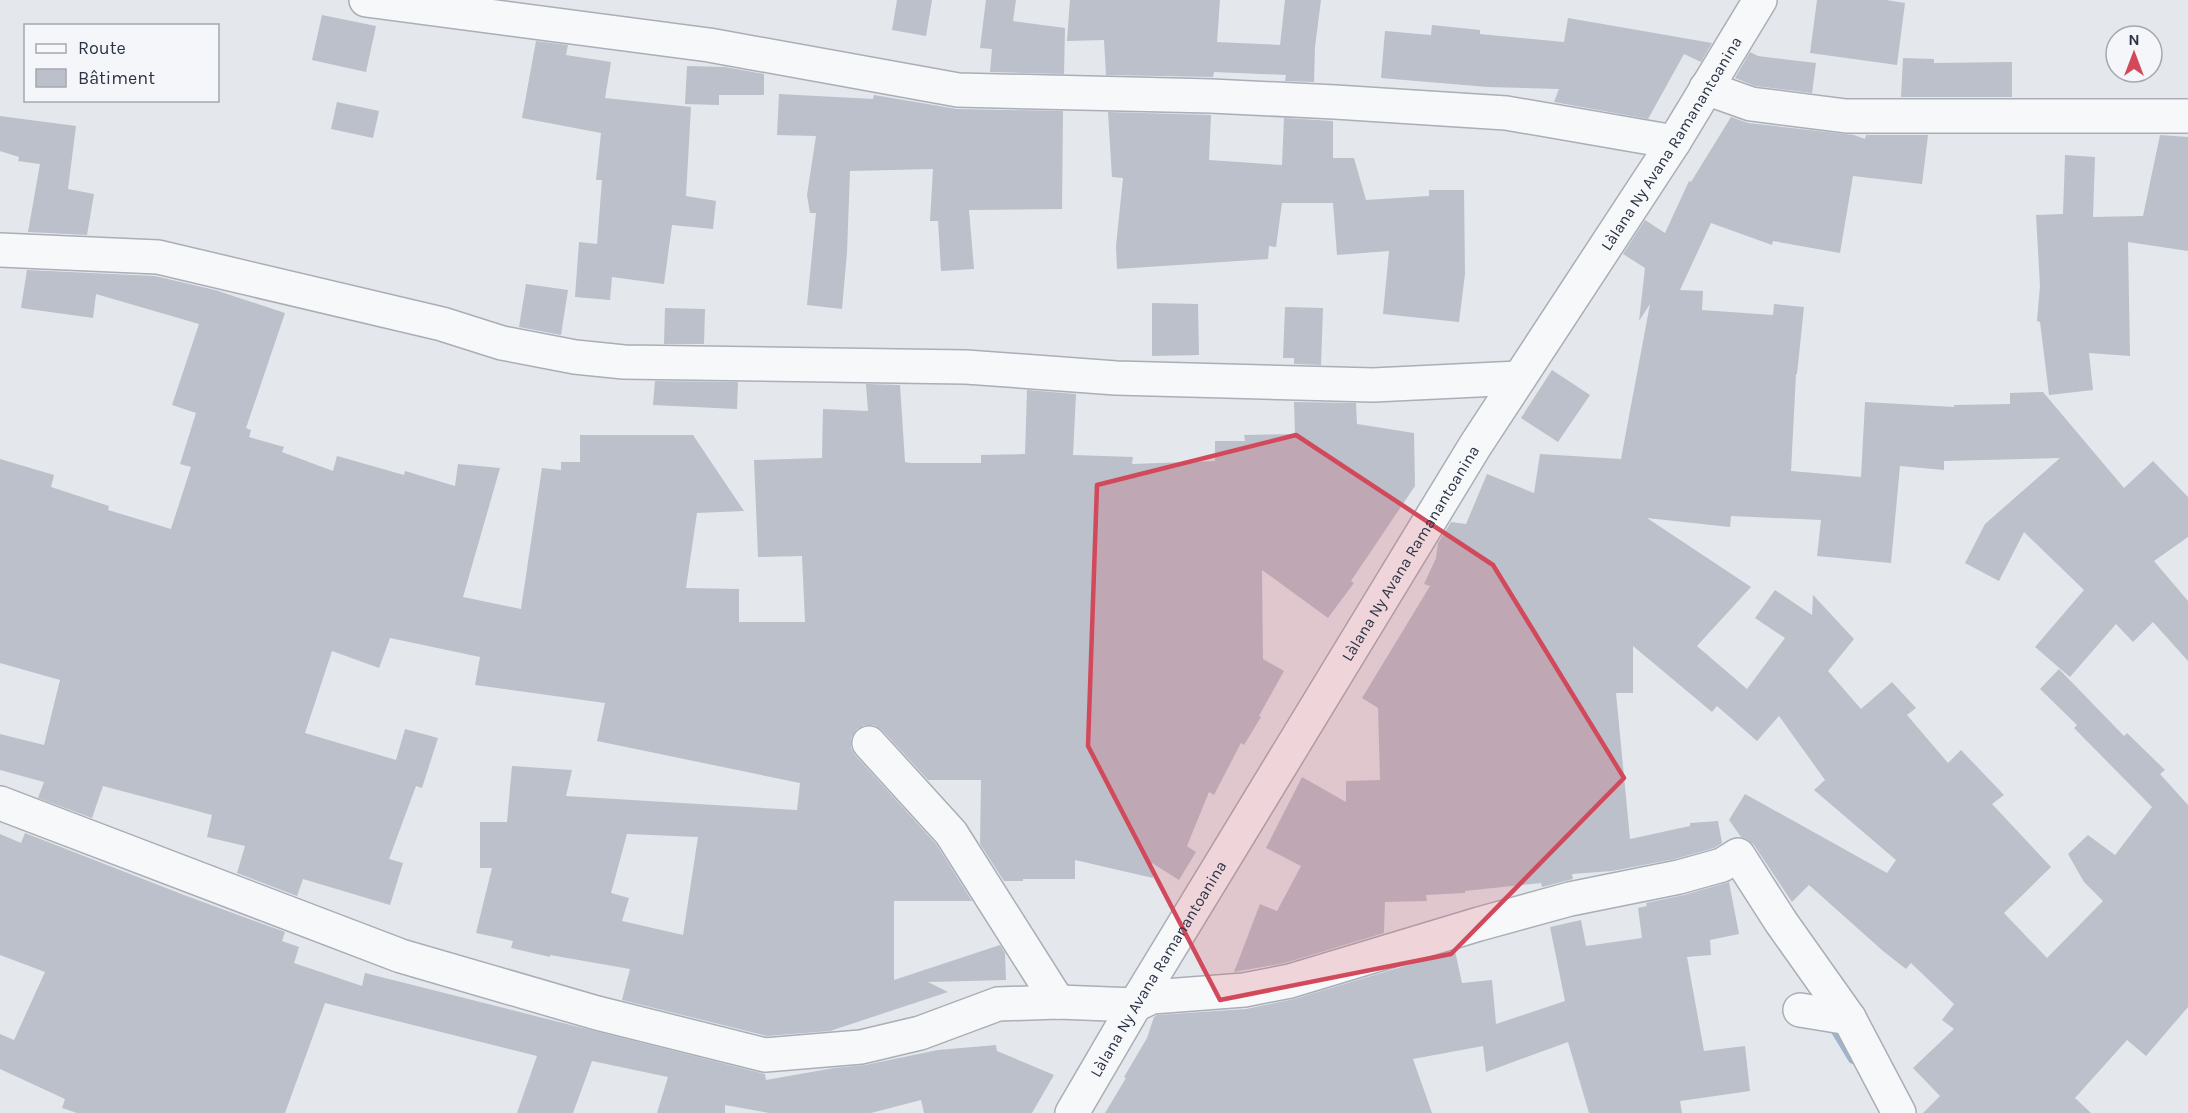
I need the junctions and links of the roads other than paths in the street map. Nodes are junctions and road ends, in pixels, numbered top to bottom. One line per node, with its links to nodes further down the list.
1 (366, 0): 5 (street)
2 (1760, 0): 3 (street, Làlana Ny Avana Ramanantoanina)
3 (1706, 88): 4 (street); 5 (street, Làlana Ny Avana Ramanantoanina)
4 (2188, 116)
5 (1674, 142): 7 (street, Làlana Ny Avana Ramanantoanina)
6 (0, 250): 7 (street)
7 (1519, 378): 11 (street, Làlana Ny Avana Ramanantoanina)
8 (869, 743): 10 (street)
9 (0, 803): 10 (street)
10 (1058, 1002): 11 (street)
11 (1135, 1005): 13 (street); 14 (street, Làlana Ny Avana Ramanantoanina)
12 (1800, 1010): 13 (street)
13 (1849, 1018): 15 (street)
14 (1072, 1113)
15 (1899, 1113)

